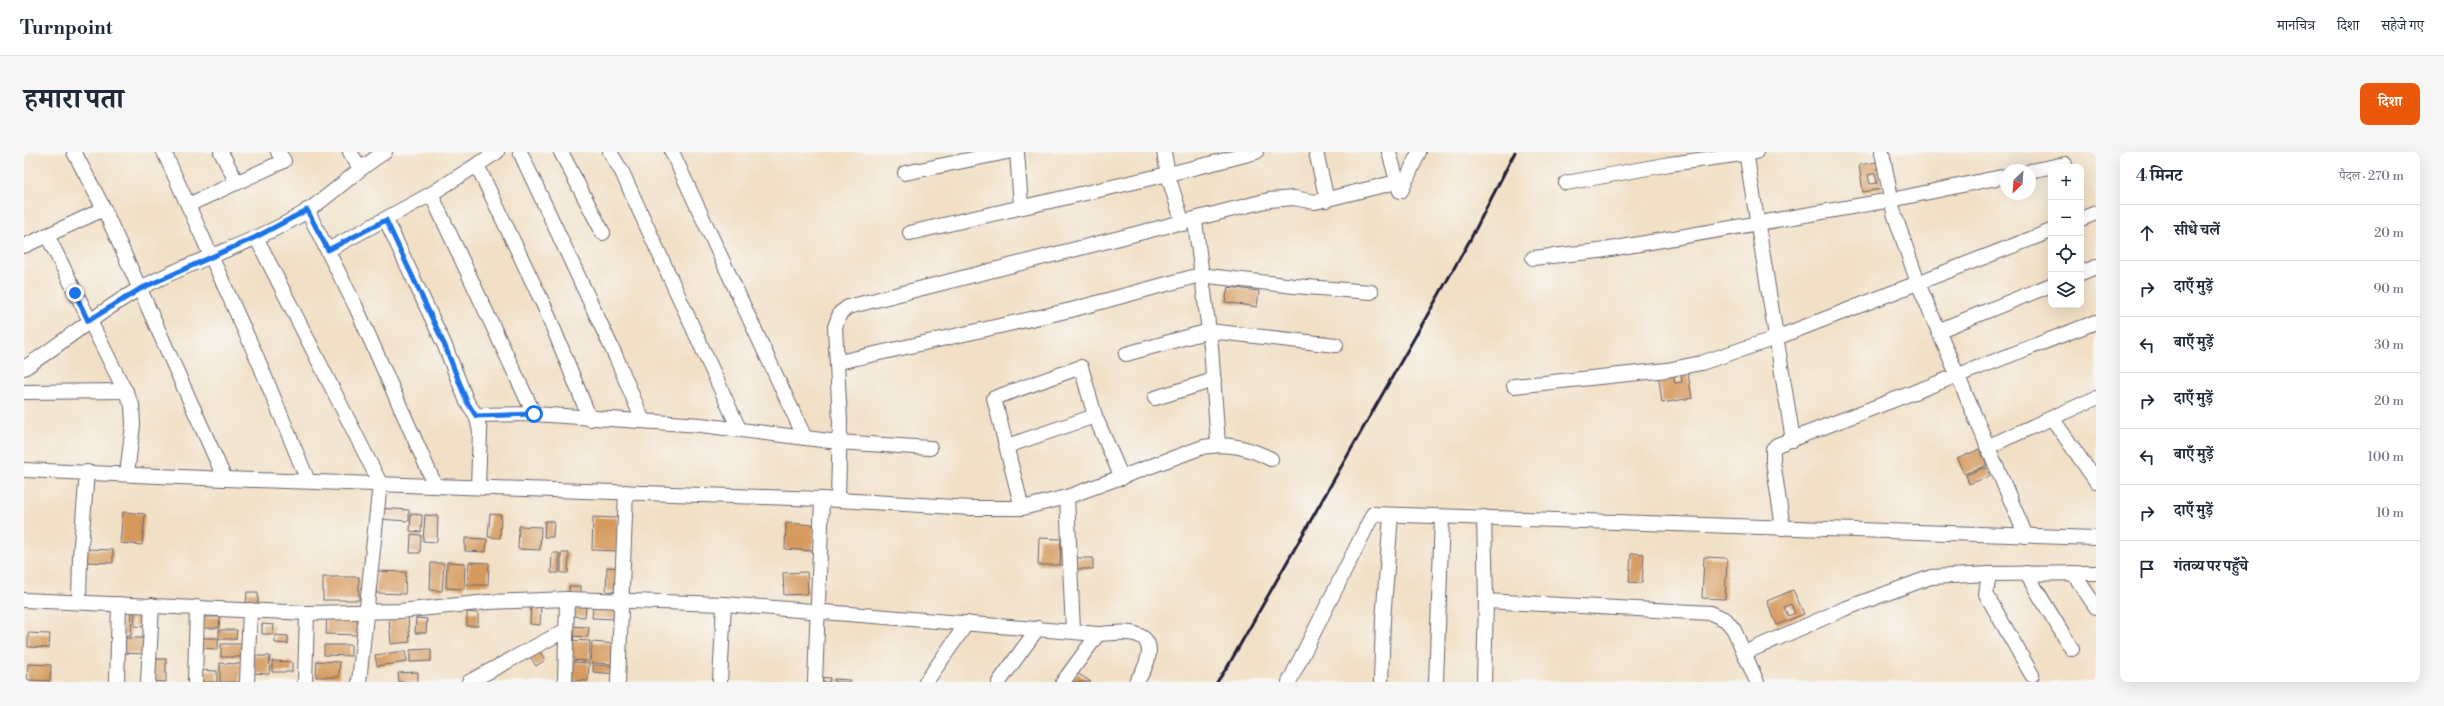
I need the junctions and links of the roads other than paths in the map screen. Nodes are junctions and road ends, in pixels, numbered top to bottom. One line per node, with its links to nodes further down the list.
1 (74, 152): 36 (street)
2 (164, 152): 34 (street)
3 (221, 152): 29 (street)
4 (278, 152): 29 (street)
5 (350, 152): 23 (street)
6 (384, 152): 23 (street)
7 (497, 152): 21 (street)
8 (520, 152): 80 (street)
9 (561, 152): 43 (street)
10 (610, 152): 81 (street)
11 (672, 152): 82 (street)
12 (1007, 152): 25 (street)
13 (1017, 152): 35 (street)
14 (1164, 152): 26 (street)
15 (1256, 152): 26 (street)
16 (1316, 152): 32 (street)
17 (1389, 152): 28 (street)
18 (1419, 152): 28 (street)
19 (1882, 152): 33 (street)
20 (1749, 153): 30 (street); 42 (street)
21 (477, 165): 31 (street); 78 (street)
22 (2048, 167): 24 (street)
23 (360, 168): 37 (street)
24 (2036, 170)
25 (905, 173)
26 (1168, 175): 35 (street); 41 (street)
27 (2000, 177): 33 (street)
28 (1397, 182): 32 (street)
29 (237, 183): 34 (street)
30 (1566, 183)
31 (431, 194): 40 (street); 75 (street)
32 (1327, 200): 41 (street)
33 (1891, 200): 42 (street); 55 (street)
34 (188, 206): 50 (street)
35 (1021, 206): 45 (street)
36 (104, 209): 46 (street); 57 (street)
37 (307, 210): 47 (street); 49 (street)
38 (2096, 213): 39 (street)
39 (2084, 218)
40 (386, 220): 49 (street); 76 (street)
41 (1189, 222): 54 (street); 66 (street)
42 (1756, 223): 51 (street); 63 (street)
43 (602, 232)
44 (2048, 232): 55 (street)
45 (910, 233)
46 (48, 235): 48 (street); 59 (street)
47 (256, 237): 50 (street); 97 (street)
48 (24, 246)
49 (328, 250): 98 (street)
50 (212, 257): 57 (street); 96 (street)
51 (1533, 258)
52 (2096, 267): 53 (street)
53 (2084, 272)
54 (1200, 275): 58 (street); 62 (street); 66 (street)
55 (1918, 283): 61 (street); 63 (street)
56 (2048, 286): 61 (street)
57 (140, 289): 59 (street); 95 (street)
58 (1371, 292)
59 (88, 321): 67 (street); 71 (street)
60 (2096, 322): 68 (street)
61 (1940, 330): 68 (street)
62 (1209, 331): 64 (street); 65 (street); 69 (street)
63 (1776, 338): 70 (street); 83 (street)
64 (1336, 345)
65 (1126, 354)
66 (839, 362): 84 (street)
67 (24, 368)
68 (1959, 376): 83 (street); 87 (street)
69 (1214, 380): 73 (street); 85 (street)
70 (1514, 386)
71 (126, 391): 72 (street); 92 (street)
72 (24, 392)
73 (1155, 398)
74 (2096, 398): 79 (street)
75 (534, 414): 76 (street); 78 (street)
76 (476, 416): 99 (street)
77 (1095, 416): 86 (street); 86 (street); 94 (street)
78 (590, 418): 80 (street)
79 (2052, 418): 87 (street); 93 (street)
80 (643, 421): 81 (street)
81 (739, 429): 82 (street)
82 (805, 438): 84 (street)
83 (1793, 440): 108 (street)
84 (838, 442): 88 (street); 103 (street)
85 (1218, 444): 89 (street); 94 (street)
86 (1007, 446): 104 (street)
87 (1987, 447): 109 (street)
88 (930, 448)
89 (1271, 459)
90 (24, 470): 91 (street)
91 (88, 472): 92 (street); 117 (street)
92 (128, 474): 95 (street)
93 (2095, 477)
94 (1122, 478): 101 (street)
95 (225, 479): 96 (street)
96 (308, 481): 97 (street)
97 (380, 483): 98 (street); 128 (street)
98 (435, 486): 99 (street)
99 (478, 487): 100 (street)
100 (626, 492): 102 (street); 118 (street)
101 (1067, 497): 104 (street); 132 (street)
102 (822, 498): 103 (street); 126 (street)
103 (838, 499): 104 (street)
104 (1022, 508)
105 (1391, 515): 106 (street); 152 (street); 153 (street)
106 (1442, 517): 107 (street); 154 (street)
107 (1484, 517): 108 (street); 119 (street)
108 (1783, 528): 109 (street)
109 (2026, 536): 110 (street)
110 (2096, 538)
111 (2026, 573): 112 (street); 114 (street); 134 (street)
112 (2073, 573): 113 (street); 124 (street)
113 (2096, 573)
114 (1988, 574): 135 (street); 136 (street)
115 (567, 599): 118 (street); 128 (street); 131 (street)
116 (24, 600): 117 (street)
117 (79, 601): 120 (street)
118 (621, 601): 121 (street); 145 (street)
119 (1486, 601): 135 (street); 155 (street)
120 (119, 604): 122 (street); 137 (street)
121 (724, 604): 126 (street); 146 (street)
122 (152, 605): 123 (street); 138 (street)
123 (197, 608): 125 (street); 139 (street)
124 (2096, 608)
125 (250, 610): 127 (street); 140 (street)
126 (818, 610): 129 (street); 147 (street)
127 (307, 613): 128 (street); 141 (street)
128 (367, 613): 142 (street)
129 (967, 623): 130 (street); 148 (street)
130 (1038, 628): 132 (street); 149 (street)
131 (566, 630): 143 (street); 144 (street)
132 (1073, 631): 133 (street)
133 (1098, 634): 150 (street); 151 (street)
134 (2072, 649)
135 (1744, 653): 156 (street)
136 (2032, 675)
137 (116, 682)
138 (148, 682)
139 (195, 682)
140 (247, 682)
141 (305, 682)
142 (359, 682)
143 (469, 682)
144 (564, 682)
145 (618, 682)
146 (720, 682)
147 (815, 682)
148 (926, 682)
149 (999, 682)
150 (1063, 682)
151 (1136, 682)
152 (1289, 682)
153 (1381, 682)
154 (1436, 682)
155 (1484, 682)
156 (1756, 682)

